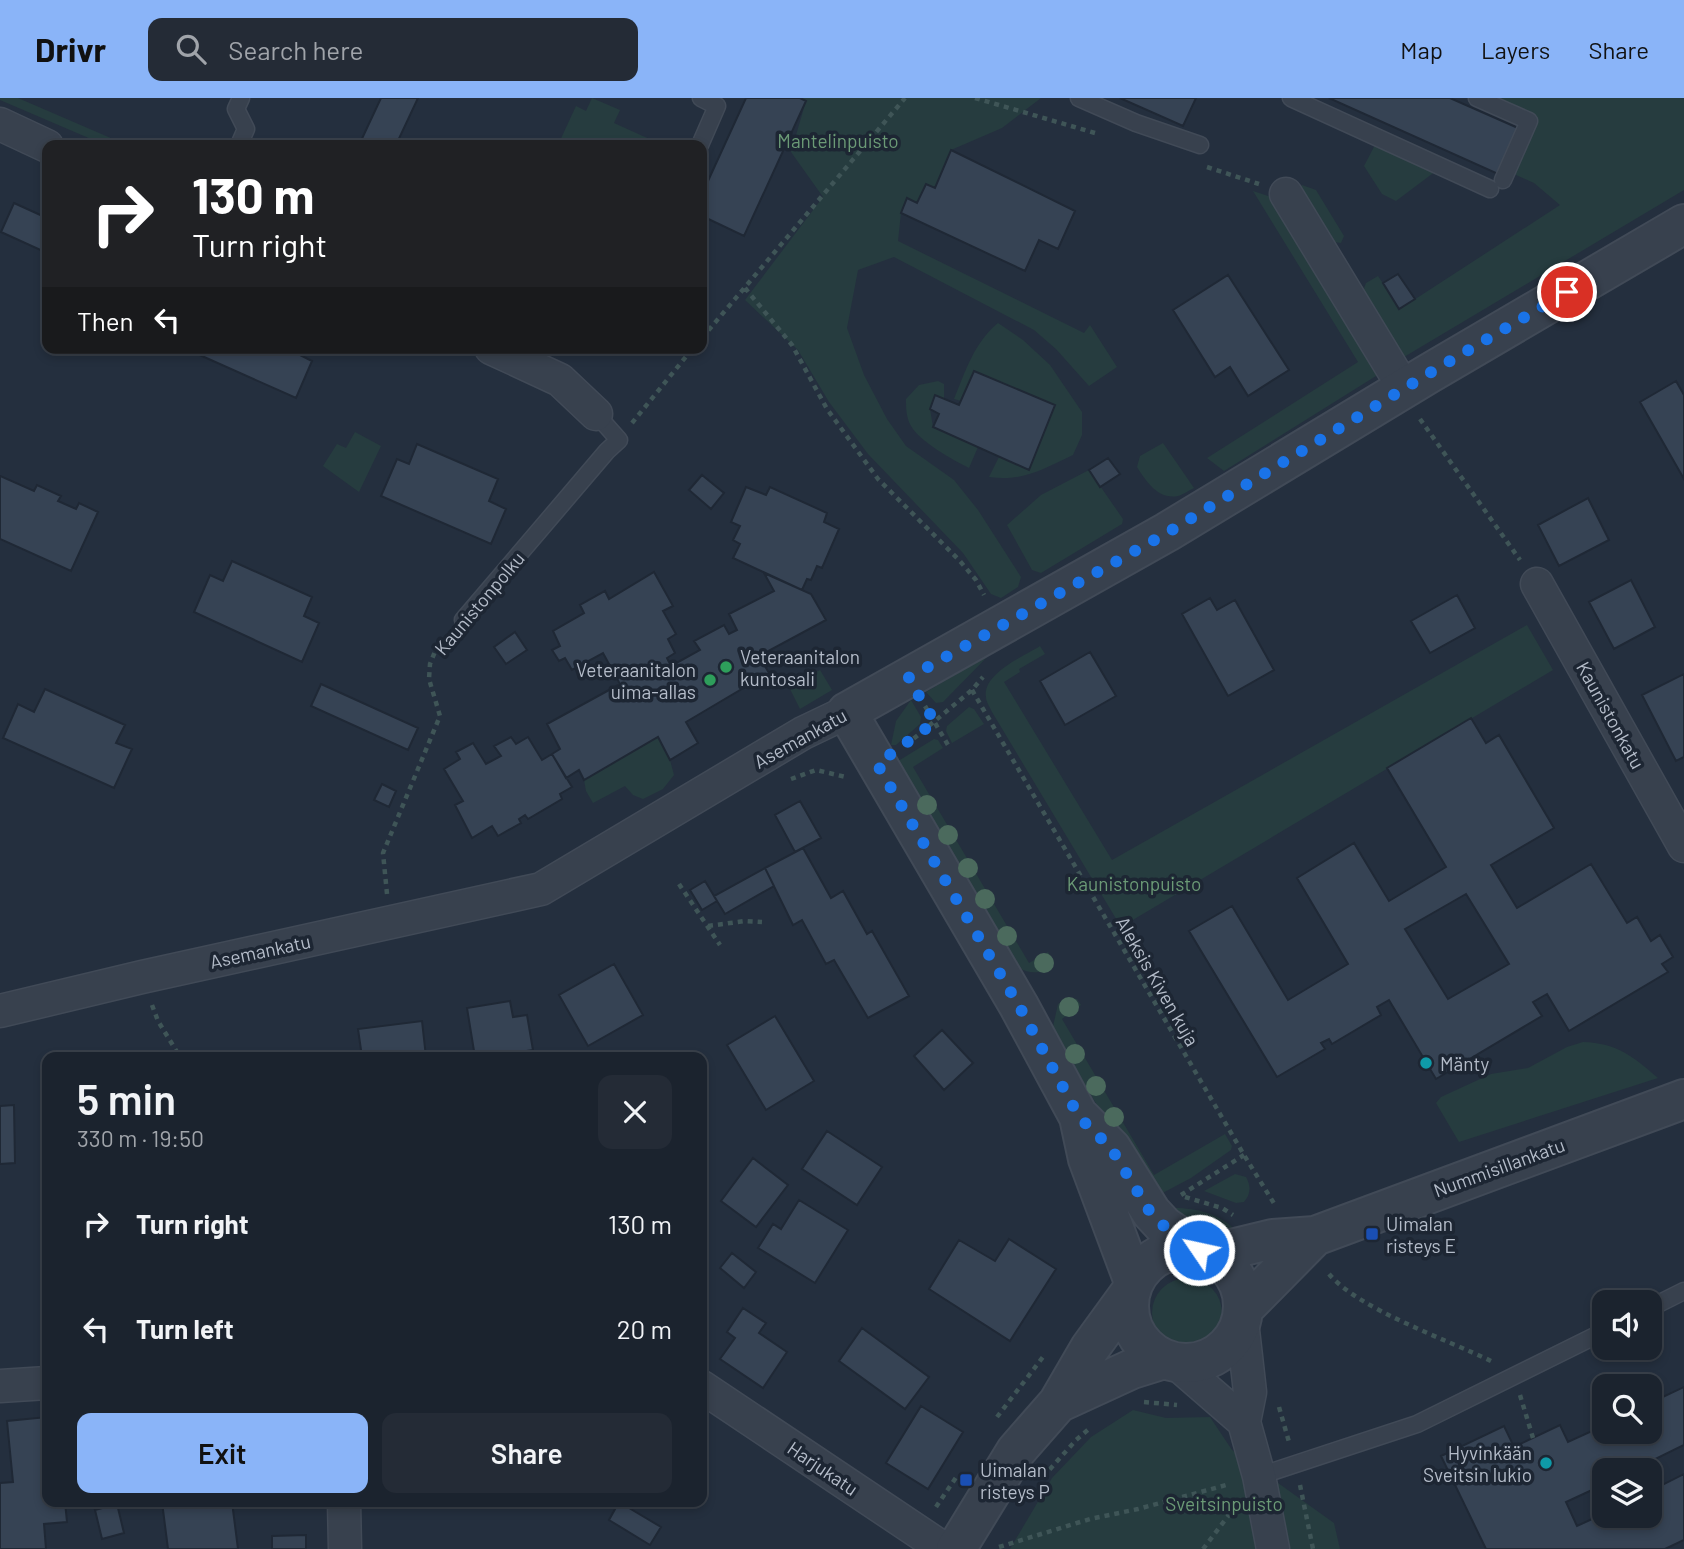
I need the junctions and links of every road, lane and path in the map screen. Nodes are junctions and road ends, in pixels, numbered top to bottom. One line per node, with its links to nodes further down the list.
1 (241, 98): 8 (lane)
2 (701, 98): 9 (lane)
3 (905, 98): 14 (path)
4 (1079, 98): 11 (lane)
5 (1478, 98): 6 (lane)
6 (1295, 102)
7 (0, 124): 10 (street)
8 (241, 140)
9 (702, 140)
10 (42, 144)
11 (1200, 145)
12 (1286, 194): 18 (street)
13 (1684, 224): 18 (street, Asemankatu)
14 (746, 288): 15 (path); 22 (path)
15 (707, 332)
16 (504, 354): 19 (street)
17 (688, 354): 20 (path)
18 (1412, 403): 21 (path); 24 (street, Asemankatu)
19 (596, 414): 20 (lane)
20 (619, 440): 23 (lane, Kaunistonpolku)
21 (1537, 584): 30 (street, Kaunistonkatu)
22 (986, 598)
23 (463, 620): 32 (path, Kaunistonpolku)
24 (908, 678): 25 (street, Asemankatu); 26 (path)
25 (847, 712): 28 (street); 32 (street, Asemankatu)
26 (935, 722): 27 (path); 28 (path); 45 (path, Aleksis Kiven kuja)
27 (948, 746)
28 (877, 764): 29 (path); 43 (street)
29 (782, 785)
30 (1684, 846)
31 (679, 884): 34 (path)
32 (393, 922): 36 (street, Asemankatu)
33 (762, 922): 34 (path)
34 (708, 926): 35 (path)
35 (720, 945)
36 (142, 977): 38 (path); 39 (street, Asemankatu)
37 (166, 1006): 38 (path)
38 (153, 1009): 40 (path); 41 (path)
39 (0, 1012)
40 (140, 1012)
41 (177, 1052)
42 (1684, 1099): 47 (street, Nummisillankatu)
43 (1079, 1117): 48 (street); 50 (street)
44 (1179, 1196): 46 (path)
45 (1281, 1212)
46 (1234, 1215)
47 (1315, 1236): 48 (street, Nummisillankatu); 53 (street, Nummisillankatu)
48 (1205, 1252): 50 (street); 53 (street)
49 (1329, 1274): 57 (path)
50 (1132, 1287): 56 (street); 64 (street)
51 (1684, 1291): 52 (lane)
52 (1662, 1302)
53 (1243, 1314): 56 (street); 65 (street)
54 (1592, 1338): 57 (lane)
55 (1049, 1352): 66 (path)
56 (1170, 1361): 61 (street); 64 (street)
57 (1514, 1377): 68 (path); 69 (lane)
58 (42, 1383): 59 (street)
59 (0, 1386)
60 (707, 1390): 75 (street, Harjukatu)
61 (1214, 1397): 63 (path); 65 (street)
62 (1278, 1398): 69 (path)
63 (1138, 1401)
64 (1058, 1403): 78 (street)
65 (1244, 1422): 71 (street)
66 (993, 1423)
67 (1093, 1425): 72 (path)
68 (1534, 1438)
69 (1295, 1464): 71 (lane); 81 (path)
70 (957, 1475): 75 (path)
71 (1259, 1476): 76 (path); 79 (path); 80 (street)
72 (1038, 1483)
73 (344, 1507): 77 (street)
74 (1005, 1536): 76 (path)
75 (932, 1541)
76 (998, 1548)
77 (345, 1549)
78 (956, 1549)
79 (1203, 1549)
80 (1273, 1549)
81 (1313, 1549)

